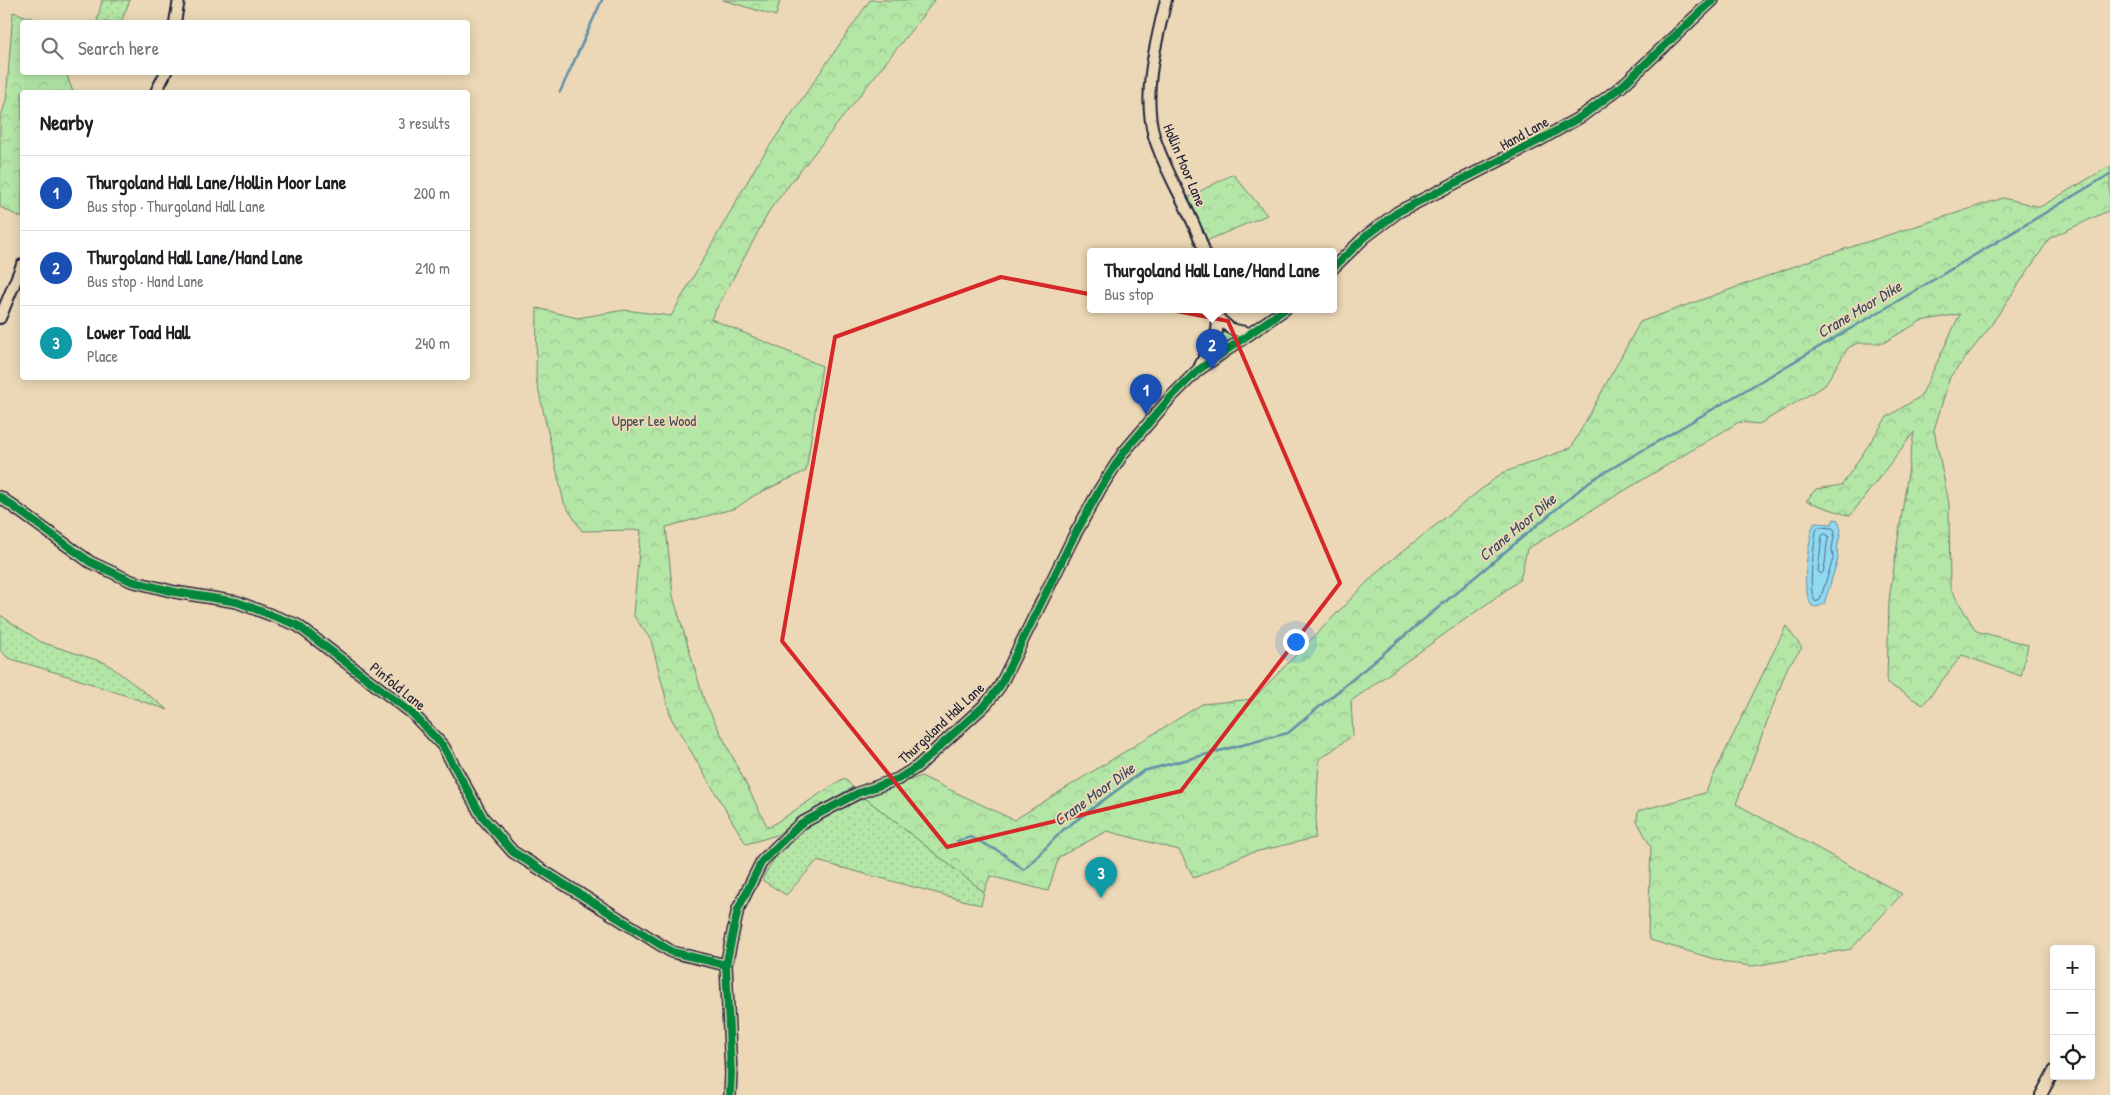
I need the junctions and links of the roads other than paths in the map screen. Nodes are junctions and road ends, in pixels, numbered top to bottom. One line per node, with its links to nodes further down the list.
1 (179, 0): 4 (street)
2 (1166, 0): 7 (street, Hollin Moor Lane)
3 (1713, 0): 8 (street, Hand Lane)
4 (175, 20)
5 (164, 75): 6 (street)
6 (157, 90)
7 (1203, 248)
8 (1337, 264)
9 (20, 270): 12 (street)
10 (1218, 313): 13 (street); 14 (street)
11 (1279, 313): 13 (street)
12 (0, 318)
13 (1249, 333): 14 (street)
14 (1197, 371): 16 (street, Thurgoland Hall Lane)
15 (0, 497): 16 (street, Pinfold Lane)
16 (726, 965): 18 (street, Thurgoland Hall Lane)
17 (2050, 1078): 19 (street)
18 (730, 1095)
19 (2041, 1095)

